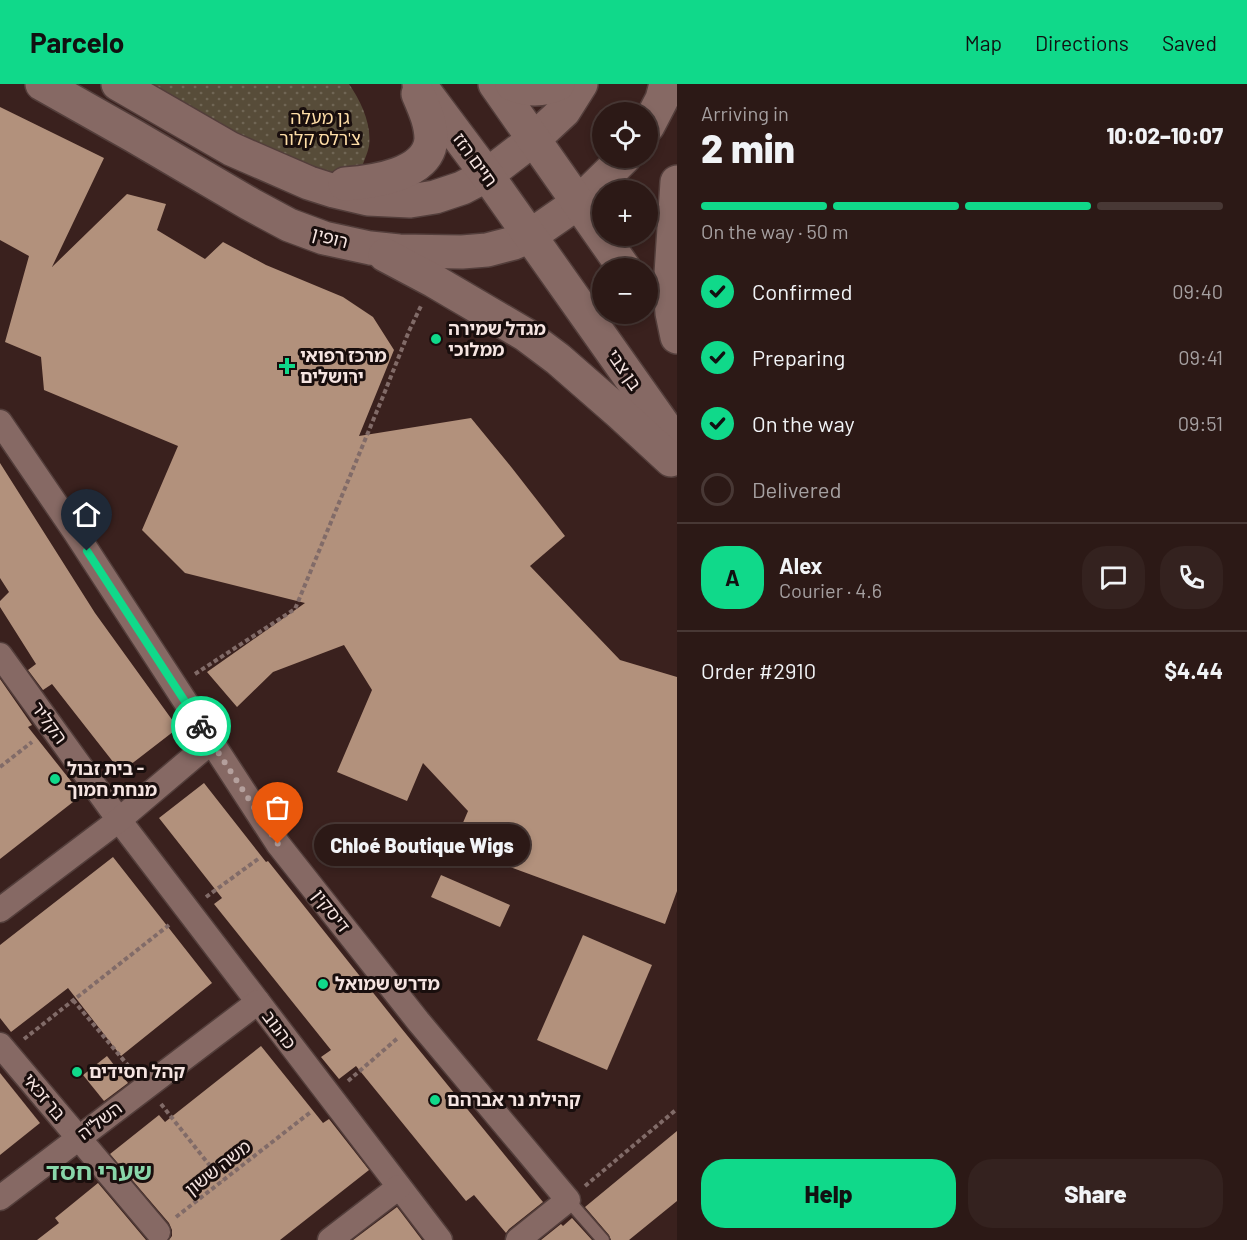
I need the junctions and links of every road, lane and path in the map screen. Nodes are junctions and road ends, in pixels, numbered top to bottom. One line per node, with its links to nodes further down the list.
1 (42, 84): 18 (main road, רופין)
2 (118, 84): 15 (main road)
3 (413, 84): 15 (main road)
4 (419, 84): 13 (main road, חיים הזז)
5 (495, 84): 11 (main road)
6 (512, 84): 7 (main road)
7 (558, 84)
8 (581, 84): 11 (main road)
9 (666, 84): 10 (main road)
10 (658, 107)
11 (534, 140): 13 (main road); 16 (main road)
12 (614, 168): 16 (main road, רופין)
13 (487, 175): 15 (main road); 17 (main road, חיים הזז)
14 (677, 182): 22 (main road)
15 (309, 183)
16 (579, 202): 17 (main road, רופין); 19 (main road)
17 (530, 236): 18 (main road, רופין); 25 (main road, בן צבי)
18 (370, 248): 20 (main road)
19 (617, 258)
20 (434, 281): 26 (main road); 28 (path)
21 (658, 319): 23 (main road)
22 (677, 338)
23 (677, 347)
24 (0, 422): 28 (street, דיסקין)
25 (677, 444)
26 (677, 466)
27 (0, 654): 32 (street, הקליר)
28 (175, 687): 29 (street, דיסקין)
29 (211, 742): 32 (street); 33 (street, דיסקין)
30 (17, 754): 31 (path)
31 (0, 767)
32 (119, 820): 34 (street); 35 (street, כהנוב)
33 (278, 844): 35 (path); 48 (street, דיסקין)
34 (0, 910)
35 (188, 910): 36 (path); 37 (street, כהנוב)
36 (73, 1000): 39 (path); 41 (path)
37 (258, 1002): 41 (street, השל"ה); 46 (street, כהנוב)
38 (405, 1033): 40 (path)
39 (3, 1049): 44 (street, בר זכאי)
40 (347, 1082)
41 (147, 1086): 44 (street, השל"ה); 45 (path)
42 (677, 1109): 48 (path)
43 (304, 1117): 45 (path, משה ששון)
44 (78, 1138): 47 (street, השל"ה); 49 (street, בר זכאי)
45 (222, 1181): 49 (path, משה ששון)
46 (399, 1187): 50 (street); 51 (street, כהנוב)
47 (0, 1198)
48 (568, 1200): 52 (street); 53 (lane)
49 (158, 1232)
50 (330, 1240)
51 (440, 1240)
52 (518, 1240)
53 (603, 1240)

